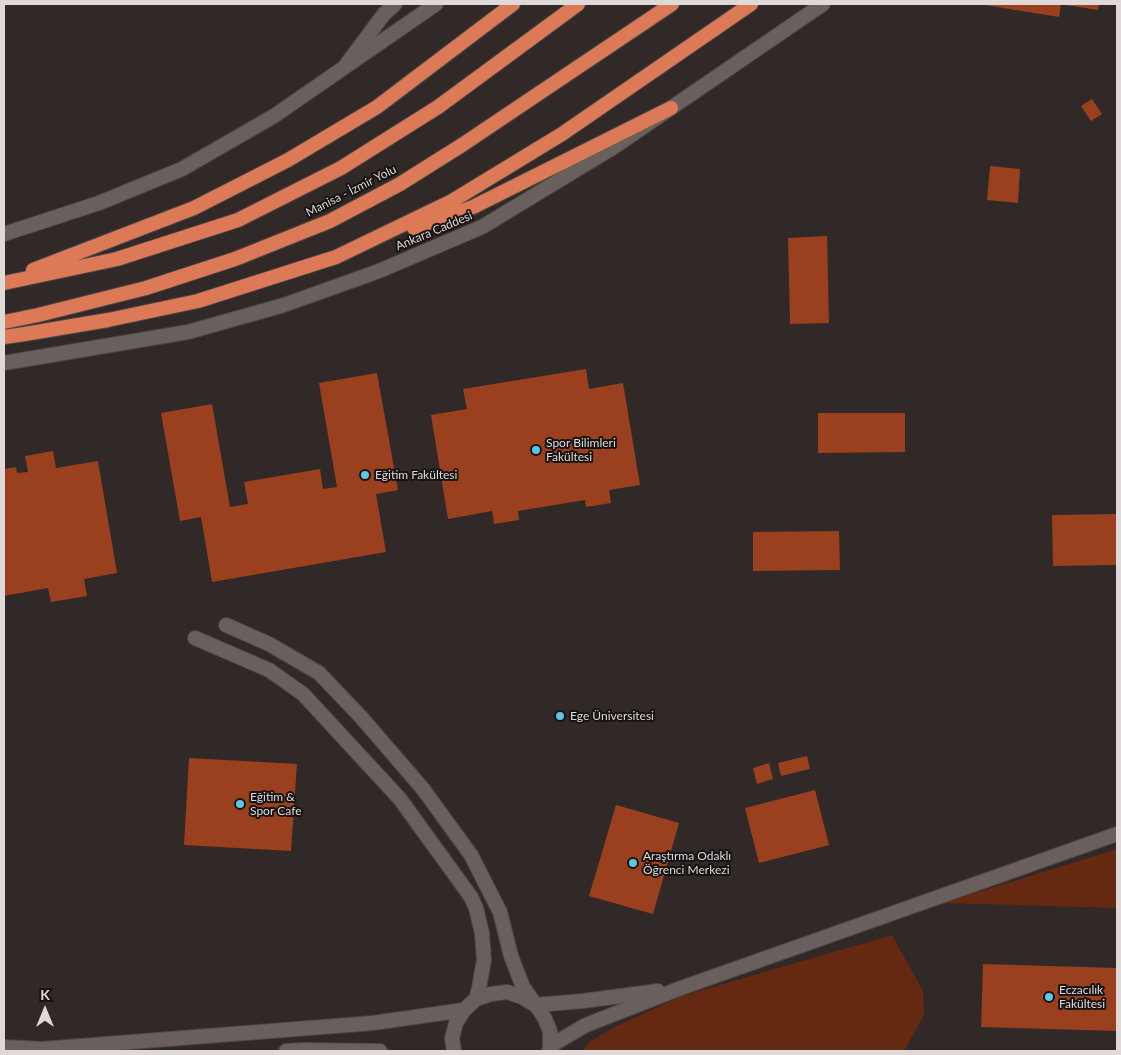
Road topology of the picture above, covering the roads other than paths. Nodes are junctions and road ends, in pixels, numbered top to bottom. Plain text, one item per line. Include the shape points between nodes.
1 (395, 4) edge
2 (436, 4) edge
3 (512, 4) edge
4 (578, 4) edge
5 (672, 4) edge
6 (751, 4) edge
7 (823, 4) edge
8 (345, 66) junction
9 (671, 108) junction
10 (4, 234) edge
11 (336, 257) junction
12 (4, 282) edge
13 (4, 322) edge
14 (4, 337) edge
15 (4, 363) edge
16 (226, 625) dead end
17 (195, 638) dead end
18 (1117, 834) edge
19 (681, 988) junction
20 (476, 999) junction
21 (535, 1006) junction
22 (464, 1010) junction
23 (4, 1047) edge
24 (60, 1049) edge
25 (550, 1049) edge
26 (42, 1050) edge
27 (286, 1051) edge
28 (380, 1051) edge
29 (454, 1051) edge

1 - 8 street
2 - 8 street
3 - 12 highway via 377,108 288,160 194,208
4 - 12 highway via 438,107 341,168 238,220 117,259
5 - 13 highway, Manisa - İzmir Yolu via 462,145 400,184 330,221 235,259 146,288
6 - 11 highway, Ankara Caddesi via 562,134 452,201
7 - 9 street, Ankara Caddesi
8 - 10 street via 274,116 182,169 99,203
9 - 11 highway via 473,207
9 - 15 street, Ankara Caddesi via 614,147 482,226 379,271 284,305 188,332
11 - 14 highway, Ankara Caddesi via 198,301
16 - 21 street via 270,644 319,673 424,789 471,855 500,912 522,987
17 - 20 street via 269,670 303,694 400,799 476,908 484,960
18 - 19 street
19 - 21 street
19 - 25 street via 586,1024
20 - 21 street via 506,992
20 - 22 street
21 - 25 street via 550,1031
22 - 24 street via 373,1023
22 - 29 street via 452,1038
23 - 26 street
24 - 26 street
27 - 28 street

